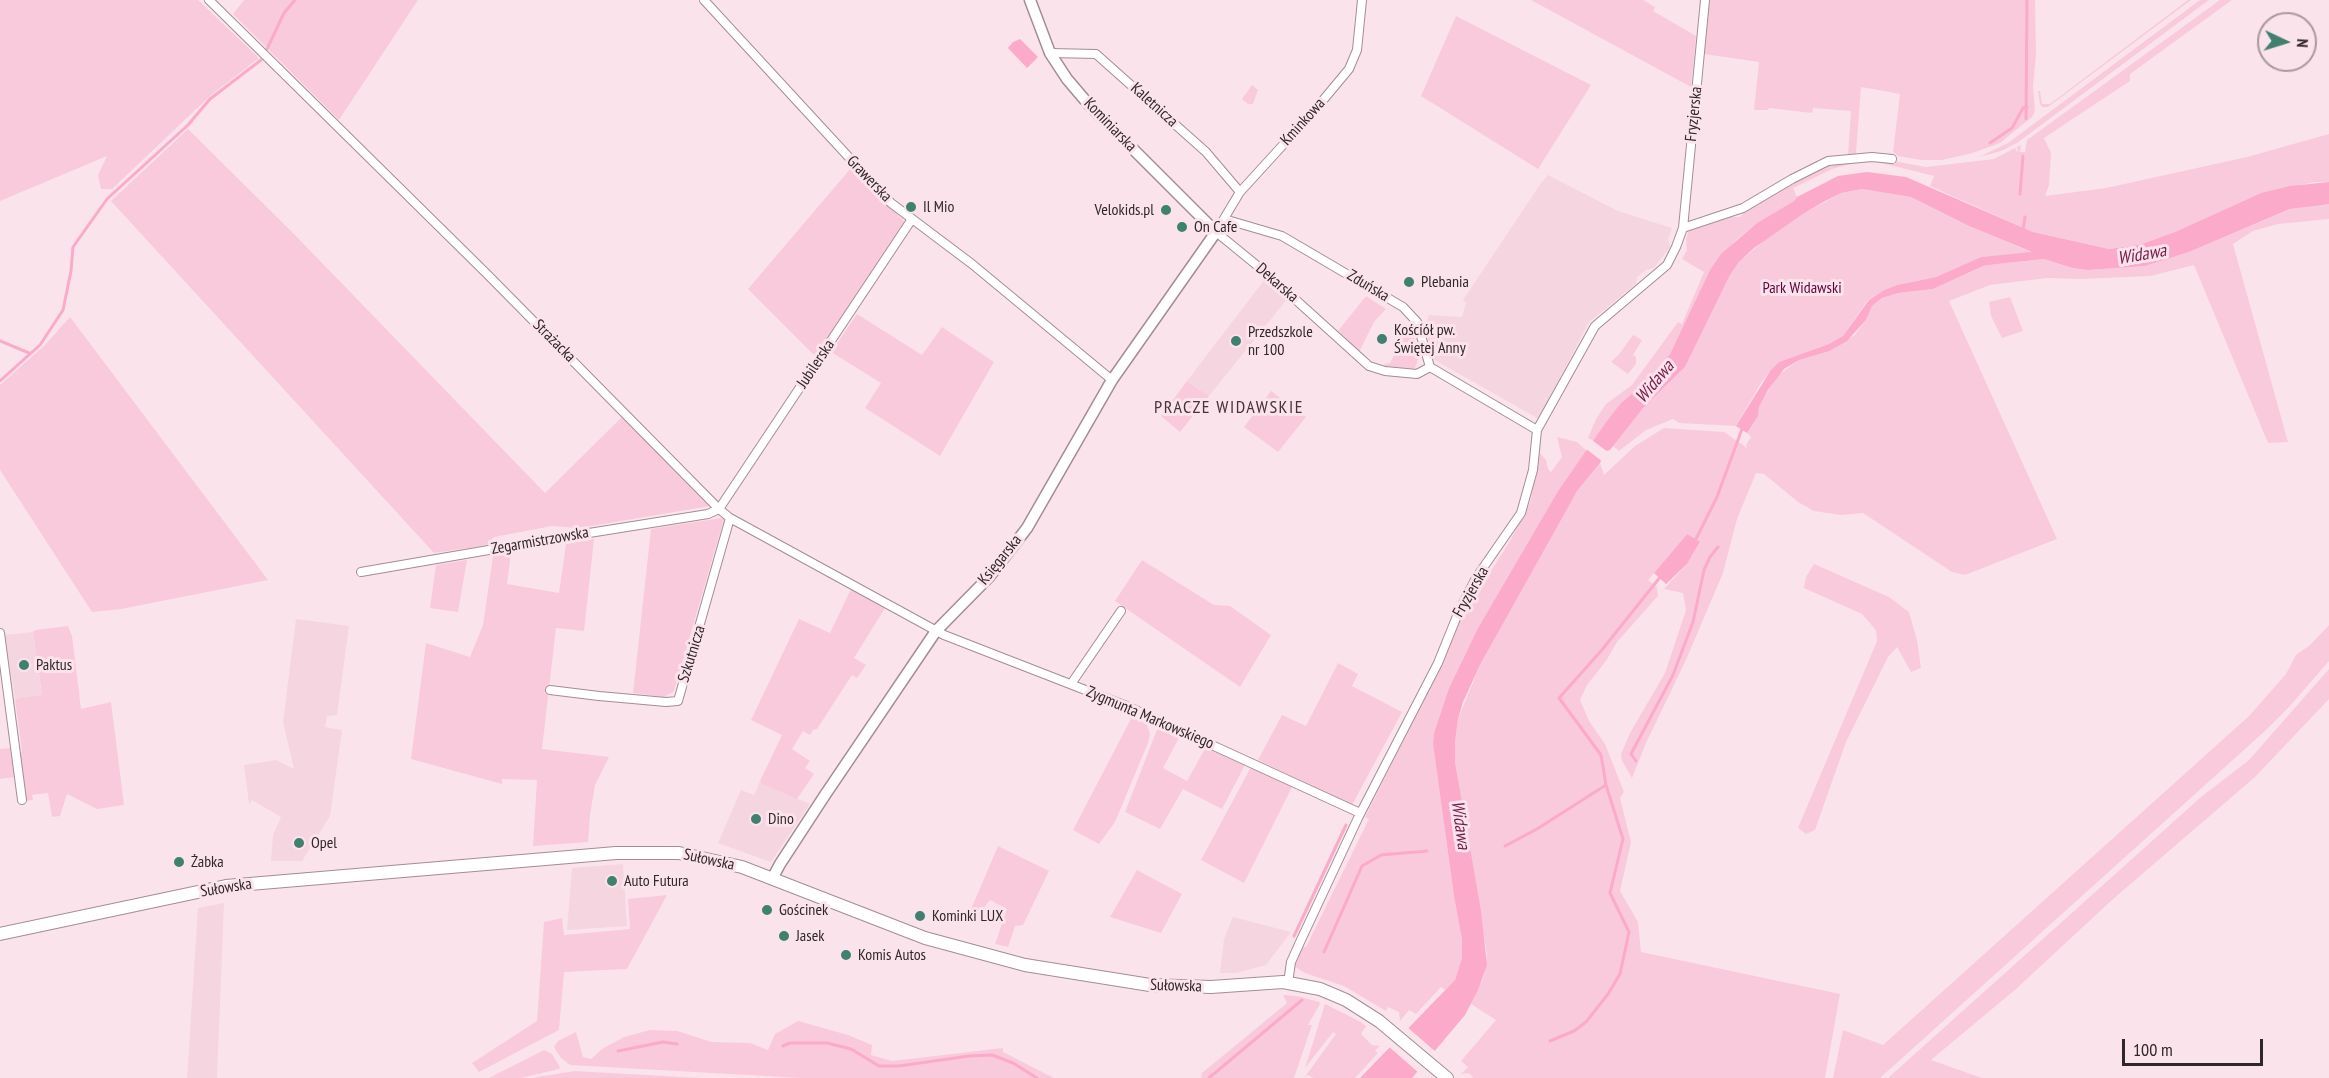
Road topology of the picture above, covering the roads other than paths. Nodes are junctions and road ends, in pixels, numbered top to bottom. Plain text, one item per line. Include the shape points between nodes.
1 (209, 0) edge
2 (704, 0) edge
3 (1030, 0) edge
4 (1362, 0) edge
5 (1705, 0) edge
6 (1050, 53) junction
7 (1892, 159) dead end
8 (1238, 189) junction
9 (912, 219) junction
10 (1224, 219) junction
11 (1683, 228) junction
12 (1216, 232) junction
13 (1430, 366) junction
14 (1112, 380) junction
15 (1537, 430) junction
16 (719, 509) junction
17 (730, 518) junction
18 (361, 572) dead end
19 (1121, 611) dead end
20 (936, 631) junction
21 (0, 633) edge
22 (1071, 684) junction
23 (550, 690) dead end
24 (22, 800) dead end
25 (1360, 813) junction
26 (772, 879) junction
27 (0, 934) edge
28 (1288, 982) junction
29 (1447, 1078) edge

1 - 16 street, Strażacka via 494,280
2 - 9 street, Grawerska via 860,172
3 - 6 street, Kominiarska
4 - 8 street, Kminkowa via 1357,50 1349,69
5 - 11 street, Fryzjerska
6 - 8 street, Kaletnicza via 1096,54 1206,152
6 - 12 street, Kominiarska via 1090,106
7 - 11 street via 1828,161 1743,208
8 - 10 street, Kminkowa
9 - 14 street, Grawerska
9 - 16 street, Jubilerska
10 - 12 street, Kminkowa
10 - 13 street, Zduńska via 1282,236 1403,307 1417,322
11 - 15 street, Fryzjerska via 1667,265 1595,326
12 - 13 street, Dekarska via 1364,362 1385,371 1417,374
12 - 14 street, Księgarska
13 - 15 street
14 - 20 street, Księgarska via 1027,528 988,577
15 - 25 street, Fryzjerska via 1529,489 1521,513 1467,594 1438,663
16 - 17 street, Strażacka
16 - 18 street, Zegarmistrzowska via 708,514
17 - 20 street, Strażacka
17 - 23 street, Szkutnicza via 678,701
19 - 22 street
20 - 22 street, Zygmunta Markowskiego
20 - 26 street, Księgarska
21 - 24 street
22 - 25 street, Zygmunta Markowskiego
25 - 28 street, Fryzjerska via 1291,962
26 - 27 main road, Sułowska via 707,858 616,852 226,886
26 - 28 main road, Sułowska via 925,938 1048,970 1161,986
28 - 29 main road, Sułowska via 1346,1000 1393,1032

